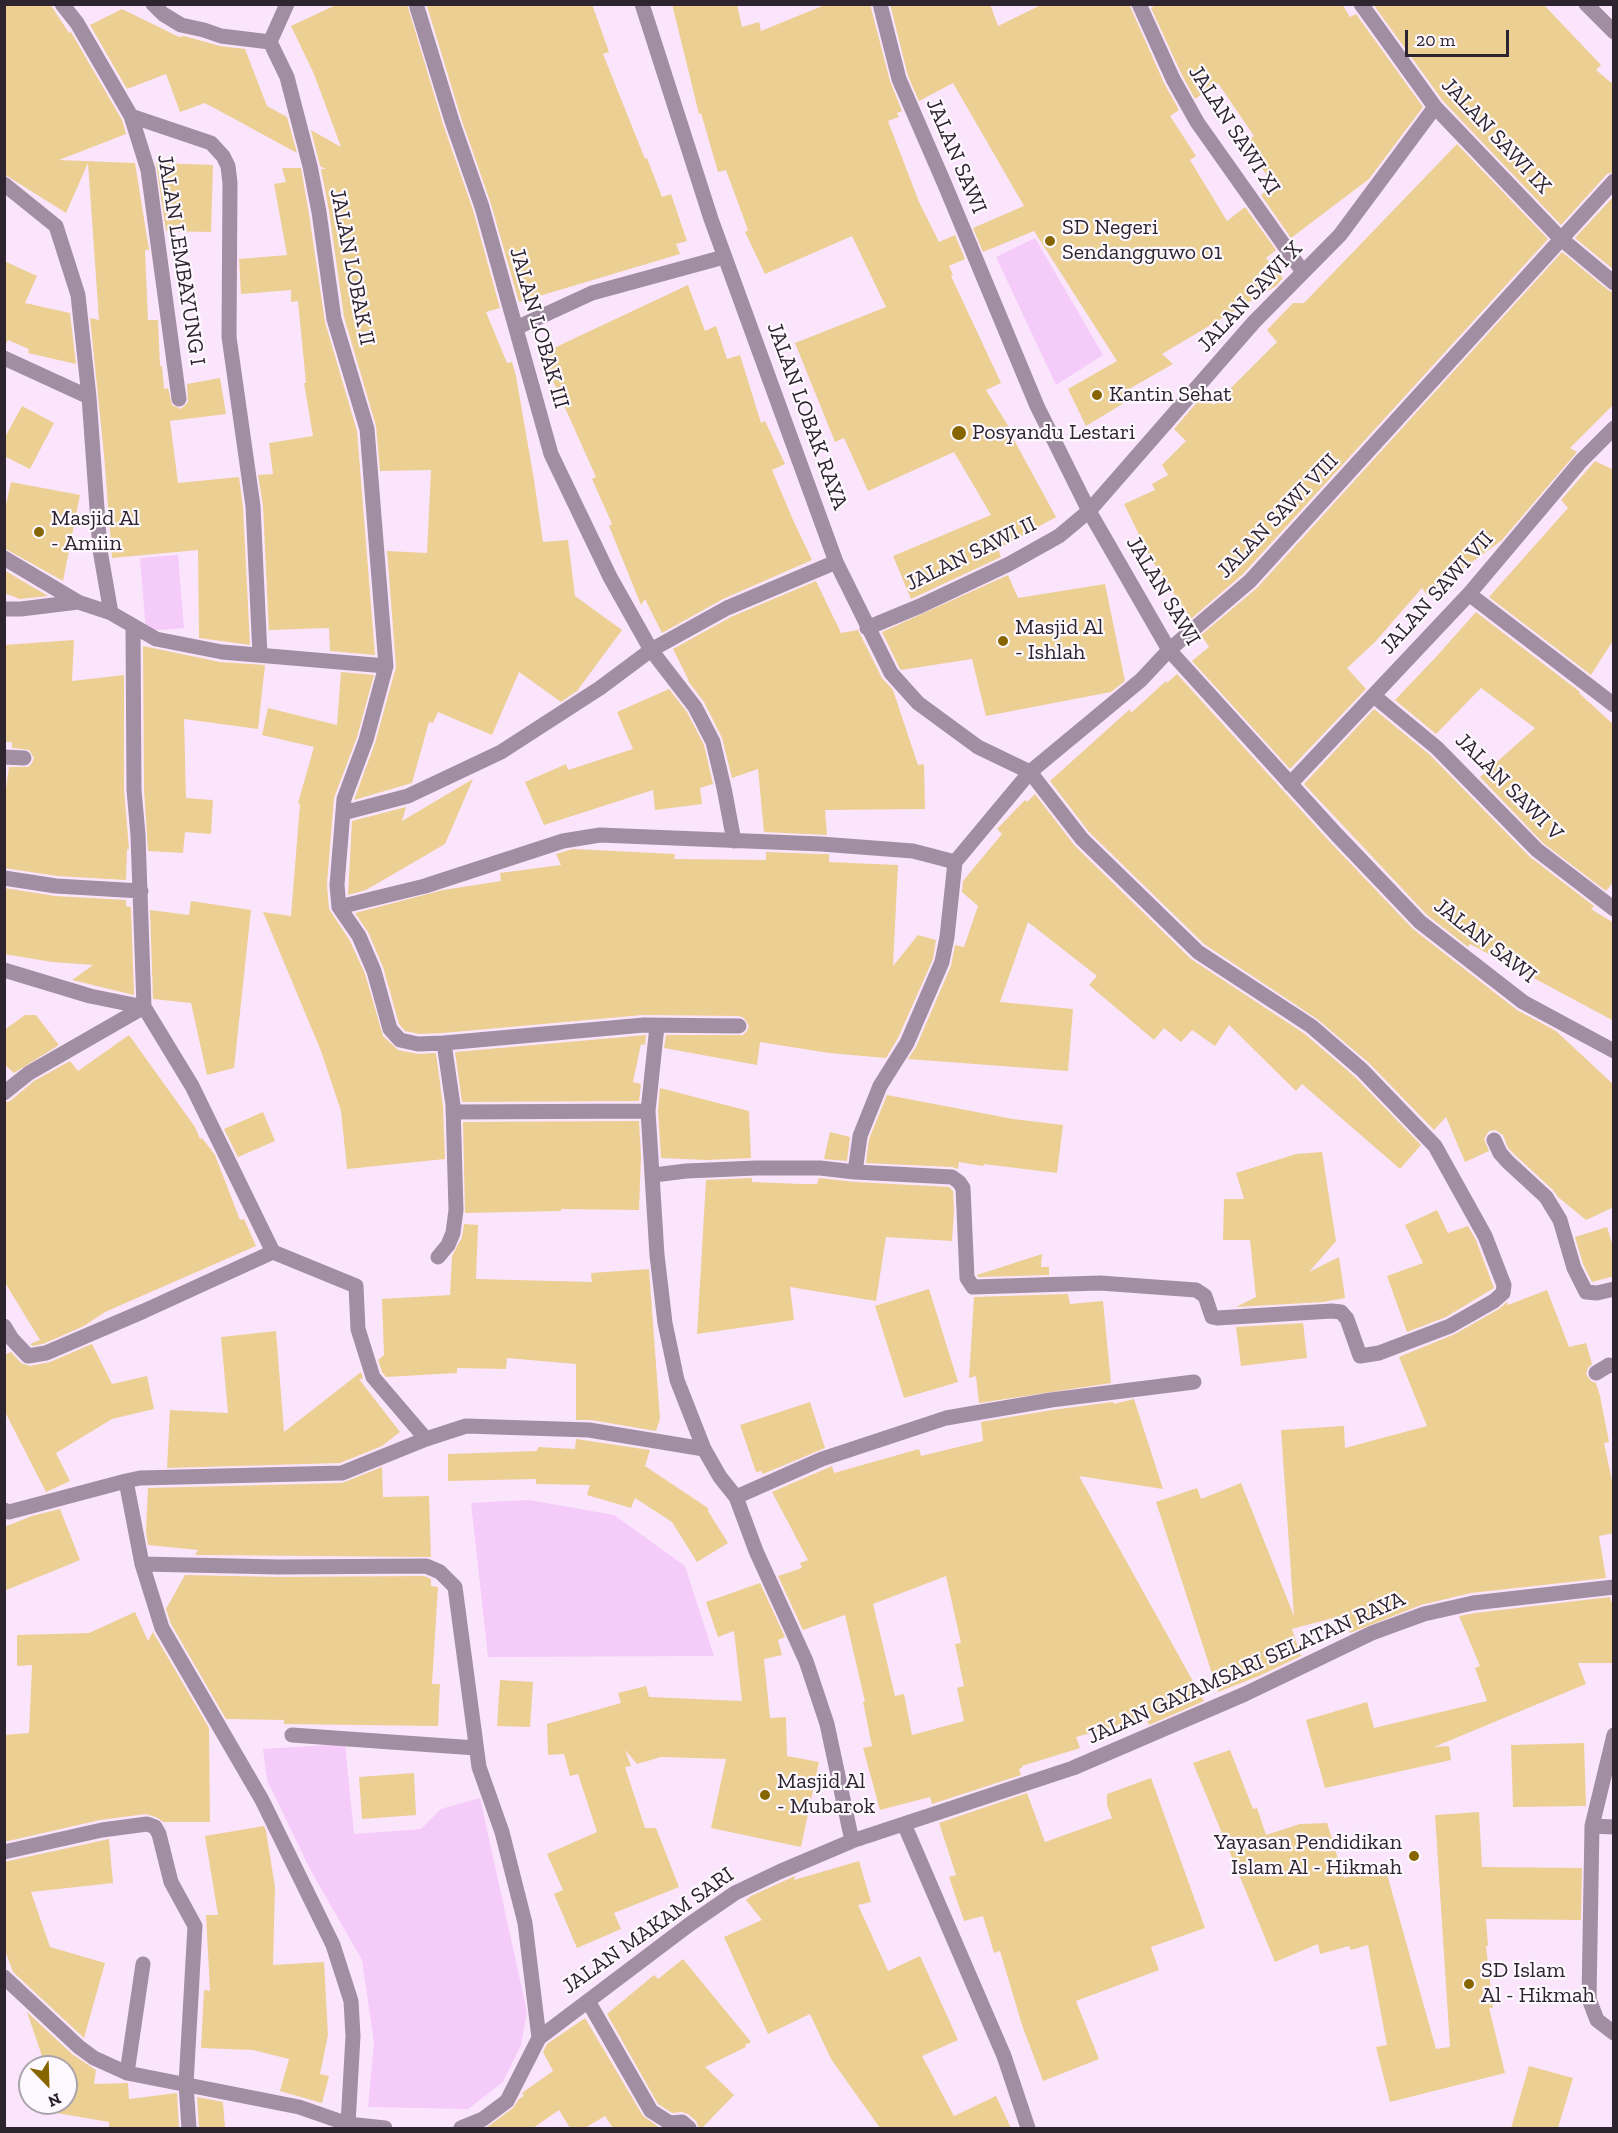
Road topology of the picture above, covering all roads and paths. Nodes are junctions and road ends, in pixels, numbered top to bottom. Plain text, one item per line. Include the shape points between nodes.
1 (62, 4) edge
2 (153, 4) edge
3 (287, 4) edge
4 (416, 4) edge
5 (642, 4) edge
6 (880, 4) edge
7 (1139, 4) edge
8 (1361, 4) edge
9 (1586, 4) edge
10 (1614, 32) edge
11 (270, 42) junction
12 (1435, 108) junction
13 (131, 116) junction
14 (1614, 181) edge
15 (4, 184) edge
16 (1560, 238) junction
17 (724, 257) junction
18 (1303, 272) junction
19 (1614, 283) edge
20 (516, 328) junction
21 (4, 358) edge
22 (89, 397) junction
23 (179, 399) dead end
24 (1614, 428) edge
25 (1089, 511) junction
26 (4, 558) edge
27 (836, 562) junction
28 (1469, 594) junction
29 (78, 602) junction
30 (4, 609) edge
31 (111, 614) junction
32 (133, 626) junction
33 (867, 628) junction
34 (651, 650) junction
35 (1169, 650) junction
36 (260, 655) junction
37 (386, 666) junction
38 (1374, 696) junction
39 (1614, 705) edge
40 (4, 756) edge
41 (24, 758) dead end
42 (1030, 772) junction
43 (1290, 784) junction
44 (343, 813) junction
45 (734, 840) junction
46 (955, 862) junction
47 (4, 878) edge
48 (141, 891) junction
49 (339, 907) junction
50 (1614, 909) edge
51 (4, 970) edge
52 (144, 1007) junction
53 (657, 1026) junction
54 (739, 1026) dead end
55 (444, 1044) junction
56 (1614, 1051) edge
57 (4, 1093) edge
58 (648, 1111) junction
59 (453, 1112) junction
60 (1494, 1140) dead end
61 (855, 1172) junction
62 (654, 1175) junction
63 (273, 1252) junction
64 (438, 1257) dead end
65 (1614, 1289) edge
66 (4, 1326) edge
67 (1614, 1365) edge
68 (1596, 1373) dead end
69 (1194, 1382) dead end
70 (426, 1439) junction
71 (704, 1449) junction
72 (126, 1481) junction
73 (736, 1497) junction
74 (4, 1510) edge
75 (142, 1564) junction
76 (1614, 1587) edge
77 (292, 1735) dead end
78 (1614, 1736) edge
79 (476, 1748) junction
80 (904, 1824) junction
81 (1592, 1826) junction
82 (1614, 1827) edge
83 (852, 1841) junction
84 (4, 1851) edge
85 (143, 1964) dead end
86 (4, 1977) edge
87 (588, 2001) junction
88 (1614, 2033) edge
89 (539, 2037) junction
90 (127, 2073) junction
91 (186, 2084) junction
92 (348, 2124) junction
93 (189, 2128) edge
94 (385, 2128) edge
95 (461, 2128) edge
96 (689, 2128) edge
97 (1028, 2128) edge

1 - 13 street, JALAN LEMBAYUNG I
2 - 11 street via 181,25 221,36
3 - 11 street
4 - 20 street, JALAN LOBAK III via 482,207
5 - 17 street, JALAN LOBAK RAYA
6 - 25 street, JALAN SAWI via 899,79 1037,406
7 - 18 street, JALAN SAWI XI via 1197,122
8 - 12 street, JALAN SAWI IX
9 - 10 street
11 - 37 street, JALAN LOBAK II via 287,77 310,166 334,319 367,429
12 - 16 street, JALAN SAWI IX
12 - 18 street, JALAN SAWI X via 1340,235
13 - 23 street, JALAN LEMBAYUNG I via 148,170
13 - 36 street via 211,143 228,166 229,337 253,506
14 - 16 street, JALAN SAWI VIII
15 - 22 street via 56,226 78,295
16 - 19 street, JALAN SAWI IX
16 - 35 street, JALAN SAWI VIII via 1250,581
17 - 20 street via 592,294
17 - 27 street, JALAN LOBAK RAYA
18 - 25 street, JALAN SAWI X via 1254,322
20 - 34 street, JALAN LOBAK III via 551,454 610,577
21 - 22 street
22 - 31 street via 100,550
24 - 28 street, JALAN SAWI VII via 1581,461
25 - 33 street, JALAN SAWI II via 1059,536 1009,564
25 - 35 street, JALAN SAWI
26 - 29 street
27 - 33 street, JALAN LOBAK RAYA
27 - 34 street via 727,608
28 - 38 street, JALAN SAWI VII
28 - 39 street
29 - 30 street
29 - 31 street
31 - 32 street
32 - 36 street via 156,639
32 - 48 street via 134,790
33 - 42 street, JALAN LOBAK RAYA via 891,673 918,702 978,747
34 - 44 street via 501,752 408,796
34 - 45 street, JALAN LOBAK III via 696,707 713,742
35 - 42 street, JALAN SAWI VIII via 1141,680
35 - 43 street, JALAN SAWI
36 - 37 street
37 - 44 street, JALAN LOBAK II
38 - 43 street, JALAN SAWI VII
38 - 50 street, JALAN SAWI V via 1437,748 1537,850
40 - 41 street
42 - 46 street, JALAN SAWI VIII
42 - 61 street via 1082,839 1198,952 1311,1026 1362,1070 1435,1146 1485,1236 1504,1285 1503,1293 1450,1326 1379,1353 1360,1356 1347,1318 1341,1312 1217,1318 1212,1317 1204,1296 1196,1290 1100,1283 973,1287 967,1278 963,1188 958,1182 952,1177
43 - 56 street, JALAN SAWI via 1420,921 1523,1002
44 - 49 street, JALAN LOBAK II
45 - 46 street via 913,852
45 - 49 street via 600,835 563,841 425,886
46 - 61 street via 942,962 907,1043 876,1096 860,1136
47 - 48 street
48 - 52 street
49 - 55 street via 374,971 390,1029 400,1040
51 - 52 street via 90,996
52 - 57 street via 29,1073
52 - 63 street via 192,1086
53 - 54 street
53 - 55 street
53 - 58 street
55 - 59 street
58 - 59 street
58 - 62 street
59 - 64 street via 456,1210 453,1233
60 - 65 street via 1508,1162 1551,1204 1586,1292
61 - 62 street via 756,1168
62 - 71 street via 665,1323 677,1380
63 - 66 street via 46,1353 28,1356
63 - 70 street via 356,1286 358,1329 373,1377
67 - 68 street
69 - 73 street via 946,1418 822,1459
70 - 71 street via 466,1426 578,1430
70 - 72 street via 342,1473
71 - 73 street
72 - 74 street via 9,1512
72 - 75 street
73 - 83 street via 806,1661 827,1724
75 - 79 street via 426,1566 440,1572 455,1587
75 - 92 street via 162,1628 262,1800 333,1945 351,2001
76 - 80 street, JALAN GAYAMSARI SELATAN RAYA via 1473,1604 1424,1614 1372,1633 1245,1694 1073,1767
77 - 79 street
78 - 81 street
79 - 89 street via 478,1767 502,1832 525,1923
80 - 83 street, JALAN MAKAM SARI
80 - 97 street via 1004,2056
81 - 82 street
81 - 88 street via 1589,1999 1596,2020
83 - 87 street, JALAN MAKAM SARI via 735,1893
84 - 91 street via 102,1830 147,1824 155,1827 171,1882 195,1926
85 - 90 street
86 - 90 street via 79,2047
87 - 89 street, JALAN MAKAM SARI
87 - 96 street via 651,2111 670,2123 682,2122
89 - 95 street, JALAN MAKAM SARI via 507,2101 483,2119
90 - 91 street
91 - 92 street via 299,2107
91 - 93 street
92 - 94 street

